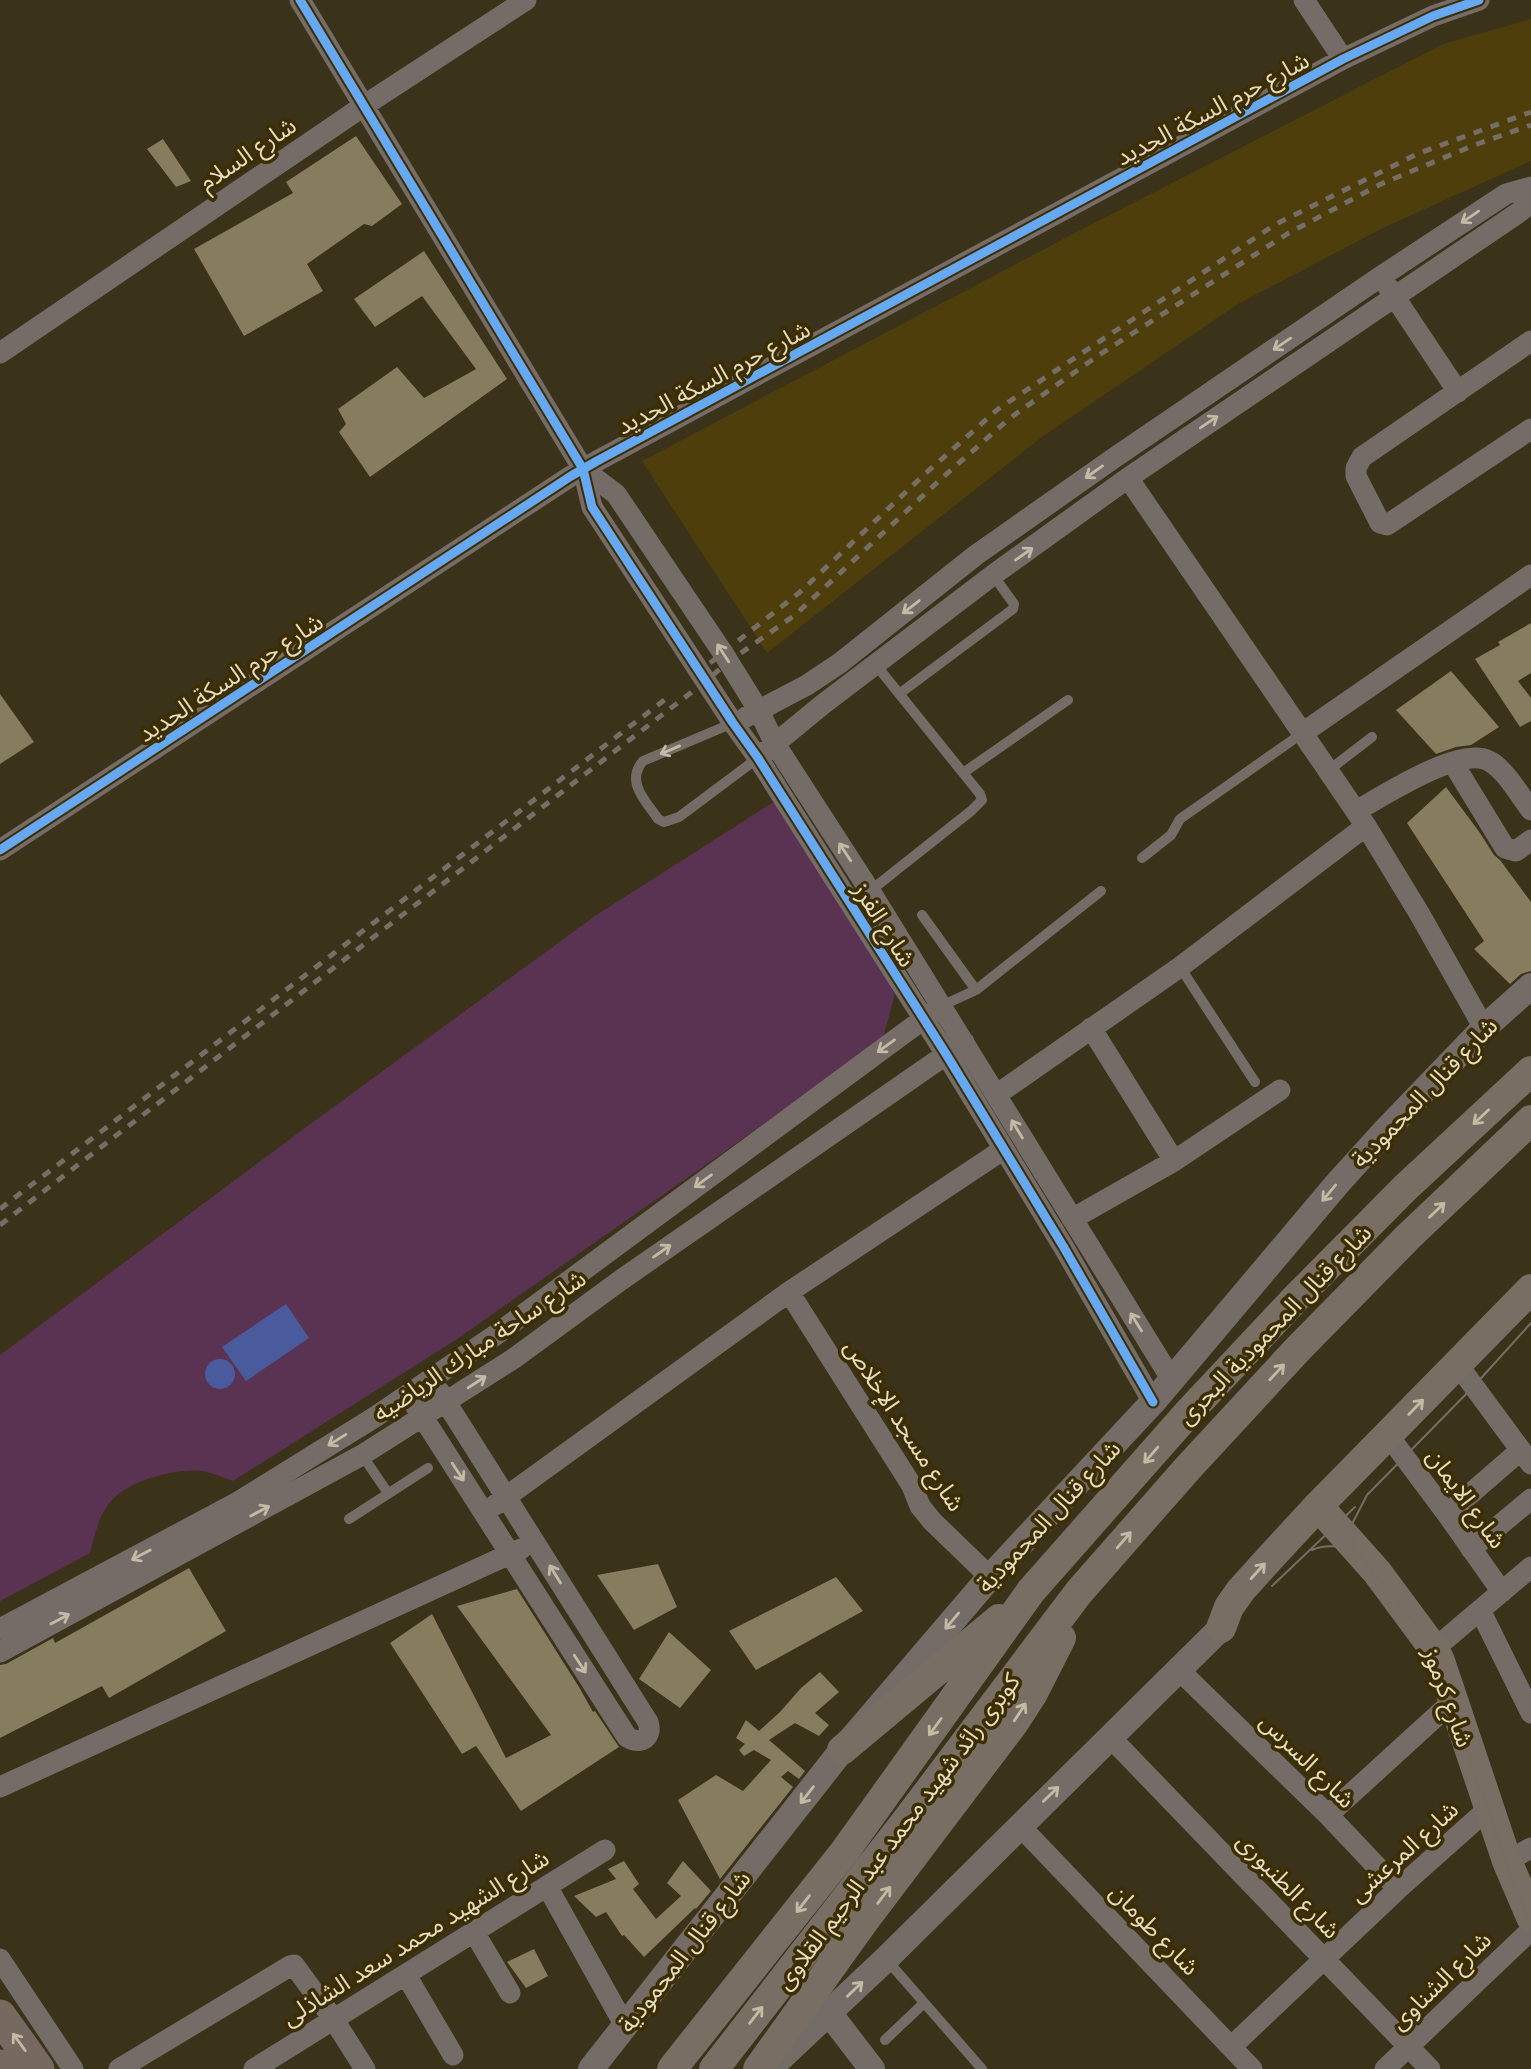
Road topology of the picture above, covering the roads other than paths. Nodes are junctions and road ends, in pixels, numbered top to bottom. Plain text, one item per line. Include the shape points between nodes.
1 (300, 0) edge
2 (526, 0) edge
3 (1304, 0) edge
4 (1479, 0) edge
5 (1343, 59) junction
6 (365, 105) junction
7 (1531, 187) edge
8 (1531, 202) edge
9 (1380, 277) junction
10 (1395, 296) junction
11 (1531, 341) edge
12 (0, 353) edge
13 (1458, 392) junction
14 (1531, 429) edge
15 (583, 469) junction
16 (1128, 478) junction
17 (993, 575) junction
18 (1531, 575) edge
19 (840, 663) junction
20 (876, 665) junction
21 (855, 681) junction
22 (807, 685) junction
23 (899, 694) junction
24 (1068, 700) dead end
25 (822, 705) junction
26 (759, 711) junction
27 (733, 723) junction
28 (1304, 732) junction
29 (1372, 737) dead end
30 (767, 751) junction
31 (1452, 763) junction
32 (1329, 770) junction
33 (963, 773) junction
34 (1531, 810) edge
35 (1361, 818) junction
36 (1531, 840) edge
37 (0, 850) edge
38 (1142, 858) dead end
39 (870, 891) junction
40 (1101, 891) dead end
41 (922, 915) dead end
42 (1180, 967) junction
43 (1531, 986) edge
44 (976, 990) junction
45 (941, 1006) junction
46 (923, 1019) junction
47 (1091, 1028) junction
48 (1484, 1028) junction
49 (964, 1042) junction
50 (946, 1054) junction
51 (1531, 1070) edge
52 (1255, 1082) dead end
53 (1280, 1090) dead end
54 (996, 1095) junction
55 (1531, 1120) edge
56 (1004, 1149) junction
57 (1174, 1161) junction
58 (1077, 1227) junction
59 (1063, 1247) junction
60 (1531, 1289) edge
61 (789, 1292) junction
62 (1458, 1364) junction
63 (432, 1378) junction
64 (1172, 1380) junction
65 (408, 1394) junction
66 (446, 1402) junction
67 (1153, 1402) junction
68 (422, 1417) junction
69 (1388, 1435) junction
70 (362, 1455) junction
71 (1526, 1457) edge
72 (428, 1468) dead end
73 (388, 1493) junction
74 (507, 1497) junction
75 (1531, 1499) edge
76 (1318, 1506) junction
77 (484, 1513) junction
78 (1447, 1514) junction
79 (349, 1519) dead end
80 (535, 1543) junction
81 (1471, 1549) junction
82 (510, 1554) junction
83 (1531, 1567) edge
84 (990, 1577) junction
85 (1031, 1591) junction
86 (1079, 1592) junction
87 (1502, 1592) junction
88 (1480, 1610) junction
89 (1221, 1628) joint
90 (0, 1629) edge
91 (1434, 1648) junction
92 (0, 1652) edge
93 (1179, 1670) junction
94 (1453, 1701) junction
95 (1531, 1713) edge
96 (1110, 1737) junction
97 (842, 1750) junction
98 (0, 1787) edge
99 (1489, 1808) junction
100 (1328, 1815) junction
101 (1019, 1825) junction
102 (605, 1850) dead end
103 (1519, 1854) edge
104 (547, 1886) junction
105 (1398, 1889) junction
106 (1531, 1917) edge
107 (1531, 1930) edge
108 (474, 1932) junction
109 (0, 1959) edge
110 (886, 1959) junction
111 (1324, 1959) junction
112 (406, 1975) junction
113 (510, 1993) dead end
114 (924, 2003) junction
115 (829, 2013) junction
116 (0, 2016) edge
117 (334, 2020) junction
118 (625, 2026) junction
119 (885, 2040) dead end
120 (1408, 2046) junction
121 (1231, 2047) junction
122 (453, 2055) dead end
123 (37, 2069) edge
124 (72, 2069) edge
125 (119, 2069) edge
126 (254, 2069) edge
127 (365, 2069) edge
128 (591, 2069) edge
129 (672, 2069) edge
130 (714, 2069) edge
131 (758, 2069) edge
132 (769, 2069) edge
133 (872, 2069) edge
134 (982, 2069) edge
135 (1252, 2069) edge
136 (1385, 2069) edge
137 (1430, 2069) edge

1 - 6 street
2 - 6 street, شارع السلام
3 - 5 street
4 - 5 street, شارع حرم السكة الحديد via 1433,16
5 - 15 street, شارع حرم السكة الحديد
6 - 12 street, شارع السلام
6 - 15 street
7 -> 9 street via 1506,194
8 - 10 street
9 - 10 street
9 -> 19 street via 976,555
10 - 13 street
16 -> 10 street
11 - 13 street
13 - 14 street via 1357,462 1356,476 1383,525
26 -> 15 street, شارع الفرز via 616,494
15 - 27 street, شارع الفرز via 593,507
15 - 37 street, شارع حرم السكة الحديد
17 -> 16 street
16 - 28 street
17 - 20 street
17 - 23 lane via 1013,609
18 - 28 street
19 - 21 street
19 - 22 street
20 - 21 street
20 - 23 lane
21 - 25 street
22 - 25 street
22 - 26 street
23 - 33 lane
24 - 33 lane
25 - 30 street
26 - 27 street
26 - 30 street, شارع الفرز
27 - 30 street, شارع الفرز
27 -> 30 lane via 643,761 636,769 636,787 658,820 679,817
28 - 32 street
28 - 38 lane via 1180,819 1171,835
29 - 32 lane
39 -> 30 street, شارع الفرز
30 - 46 street, شارع الفرز
31 - 34 street via 1473,757 1487,759
31 - 35 street via 1421,774
31 - 36 street via 1505,848 1516,851
32 - 35 street
33 - 39 lane via 980,794 981,803
35 - 42 street
35 - 48 street
39 - 45 street, شارع الفرز
40 - 44 lane
41 - 44 lane
42 - 47 street
42 - 52 lane
43 - 48 street, شارع قنال المحمودية
44 - 45 lane
45 - 46 street, شارع ساحة مبارك الرياضيه
45 - 49 street, شارع الفرز
46 - 50 street, شارع الفرز
46 -> 63 street, شارع ساحة مبارك الرياضيه
47 - 54 street
47 - 57 street
48 -> 64 street, شارع قنال المحمودية via 1337,1184
49 - 50 street, شارع ساحة مبارك الرياضيه
49 - 54 street, شارع الفرز
50 - 56 street, شارع الفرز
66 -> 50 street, شارع ساحة مبارك الرياضيه
51 -> 85 main road, شارع قنال المحمودية البحرى via 1295,1298
53 - 57 street
58 -> 54 street, شارع الفرز
86 -> 55 main road, شارع قنال المحمودية البحرى via 1297,1350
56 - 59 street, شارع الفرز
56 - 61 street
57 - 58 street
58 - 59 street
64 -> 58 street, شارع الفرز
59 - 67 street, شارع الفرز
60 - 62 main road
61 - 74 street
61 - 84 street, شارع مسجد الإخلاص via 912,1486 920,1506
69 -> 62 main road
62 - 71 street
63 - 65 street, شارع ساحة مبارك الرياضيه
63 - 66 street
64 - 67 street, شارع قنال المحمودية
65 - 68 street
65 -> 90 street, شارع ساحة مبارك الرياضيه via 239,1502
66 - 68 street, شارع ساحة مبارك الرياضيه
66 - 74 street
67 - 84 street, شارع قنال المحمودية
68 - 70 street, شارع ساحة مبارك الرياضيه
68 -> 77 street
69 - 76 main road
69 - 78 street, شارع الايمان
70 - 73 lane
92 -> 70 street, شارع ساحة مبارك الرياضيه
71 - 78 street
72 - 73 lane
73 - 79 lane
74 - 77 street
74 - 80 street
75 - 81 street
89 -> 76 main road via 1241,1590
76 - 91 main road, شارع كرموز via 1377,1572
77 - 82 street
78 - 81 street, شارع الايمان
80 - 82 street
82 -> 80 street via 627,1737 642,1741 648,1737 648,1721
81 - 87 street, شارع الايمان
82 - 98 street
83 - 87 street
84 -> 97 street, شارع قنال المحمودية
85 - 97 main road
85 -> 129 main road, كوبرى رائد شهيد محمد عبد الرحيم القلاوى via 845,1850
130 -> 86 main road, كوبرى رائد شهيد محمد عبد الرحيم القلاوى
131 -> 86 main road via 1013,1724 1050,1661
87 - 88 street
88 - 91 street
88 - 95 street
89 - 93 street
91 - 94 main road, شارع كرموز
93 - 96 street
93 - 100 street, شارع السرس
94 - 99 main road, شارع كرموز
94 - 100 street
101 -> 96 street
96 - 111 street, شارع الطنبورى
97 -> 118 street, شارع قنال المحمودية
99 - 103 main road, شارع كرموز
99 - 105 street, شارع المرعشى
100 - 105 street, شارع السرس
101 - 110 street
101 - 121 street, شارع طومان
102 - 104 street, شارع الشهيد محمد سعد الشاذلى
103 - 106 main road, شارع كرموز
104 - 108 street, شارع الشهيد محمد سعد الشاذلى
104 - 118 street
105 - 111 street, شارع المرعشى
107 - 120 street, شارع الشناوى
108 - 112 street, شارع الشهيد محمد سعد الشاذلى
108 - 113 street
109 - 124 street
110 - 114 lane
115 -> 110 street
111 - 120 street, شارع الطنبورى
111 - 121 street, شارع المرعشى
112 - 117 street, شارع الشهيد محمد سعد الشاذلى
112 - 122 street
114 - 119 lane
114 - 134 lane
115 - 132 street
115 - 133 street
123 -> 116 main road
117 - 125 street via 294,1965
117 - 126 street, شارع الشهيد محمد سعد الشاذلى
117 - 127 street
118 - 128 street, شارع قنال المحمودية
120 - 136 street, شارع الشناوى
120 - 137 street, شارع الطنبورى
121 - 135 street, شارع طومان

